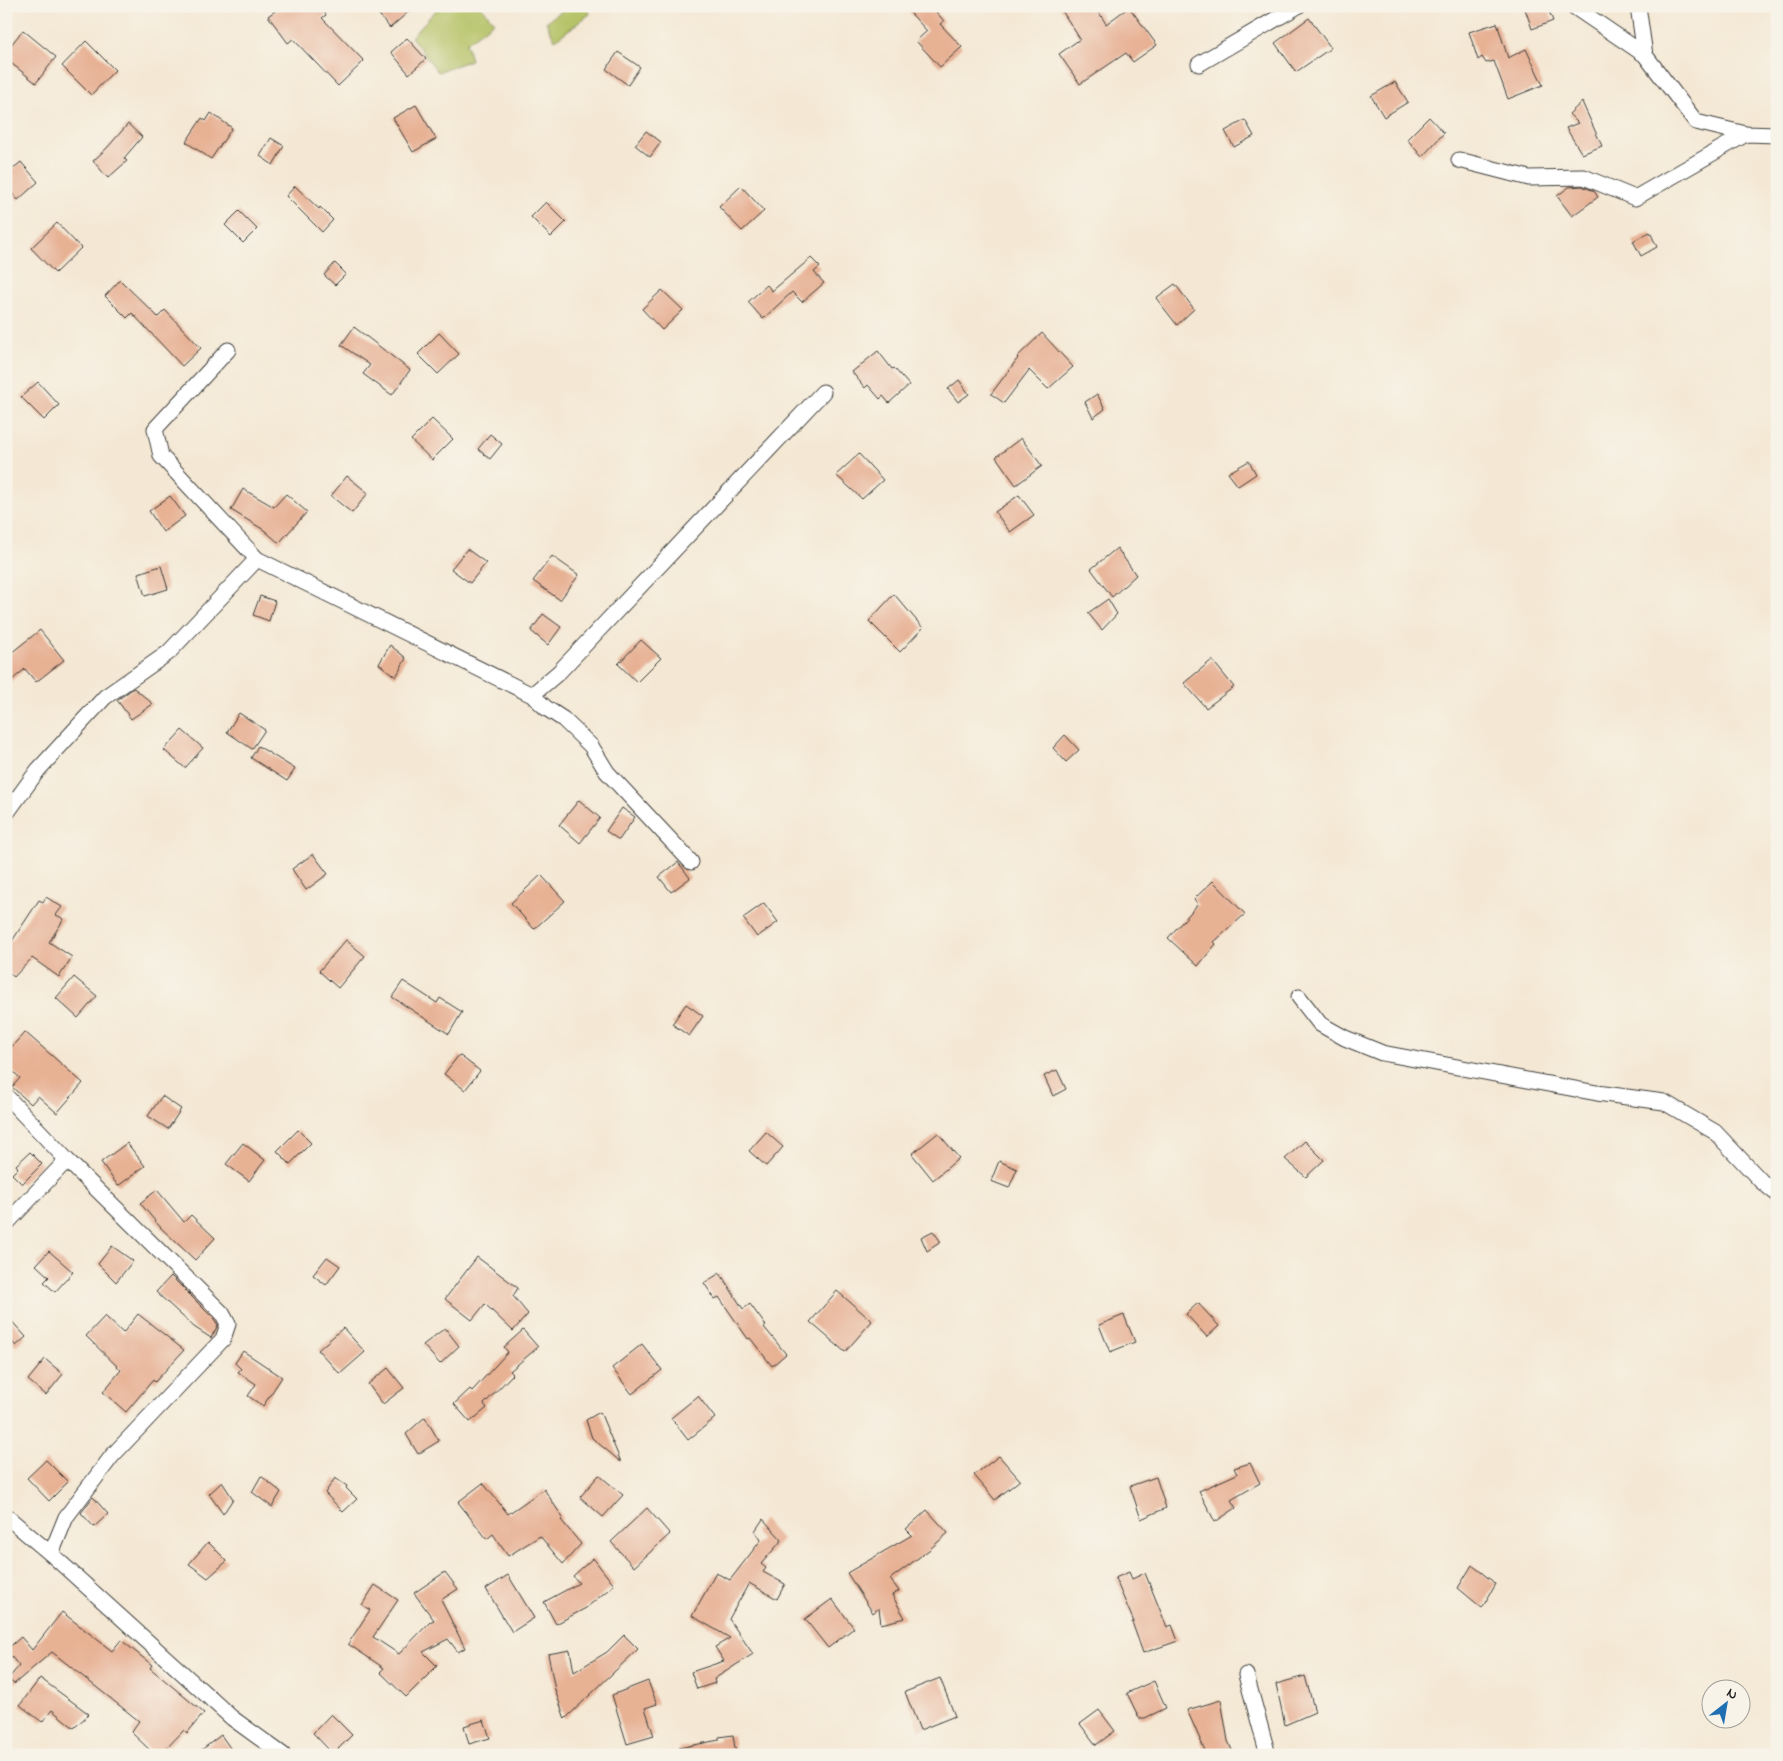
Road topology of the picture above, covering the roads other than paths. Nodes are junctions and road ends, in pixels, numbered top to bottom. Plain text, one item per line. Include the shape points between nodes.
1 (1298, 6) edge
2 (1573, 6) edge
3 (1638, 6) edge
4 (1645, 55) junction
5 (1199, 64) dead end
6 (1746, 134) junction
7 (1777, 135) edge
8 (1459, 160) dead end
9 (228, 350) dead end
10 (823, 392) dead end
11 (257, 559) junction
12 (532, 695) junction
13 (6, 814) edge
14 (691, 862) dead end
15 (1299, 997) dead end
16 (6, 1096) edge
17 (68, 1160) junction
18 (1777, 1194) edge
19 (6, 1224) edge
20 (6, 1516) edge
21 (51, 1554) junction
22 (1246, 1675) dead end
23 (283, 1755) edge
24 (1268, 1755) edge

1 - 5 street
2 - 4 street
3 - 4 street
4 - 6 street via 1696,122
6 - 7 street
6 - 8 street via 1635,198 1584,177 1529,178
9 - 11 street via 155,429 161,456
10 - 12 street via 559,672
11 - 12 street
11 - 13 street via 168,654 105,697 38,770
12 - 14 street via 590,746 607,772
15 - 18 street via 1320,1024 1382,1053 1596,1093 1664,1102 1715,1132
16 - 17 street
17 - 19 street
17 - 21 street via 222,1313 228,1324 223,1339 112,1456 66,1517
20 - 21 street
21 - 23 street via 232,1718
22 - 24 street

